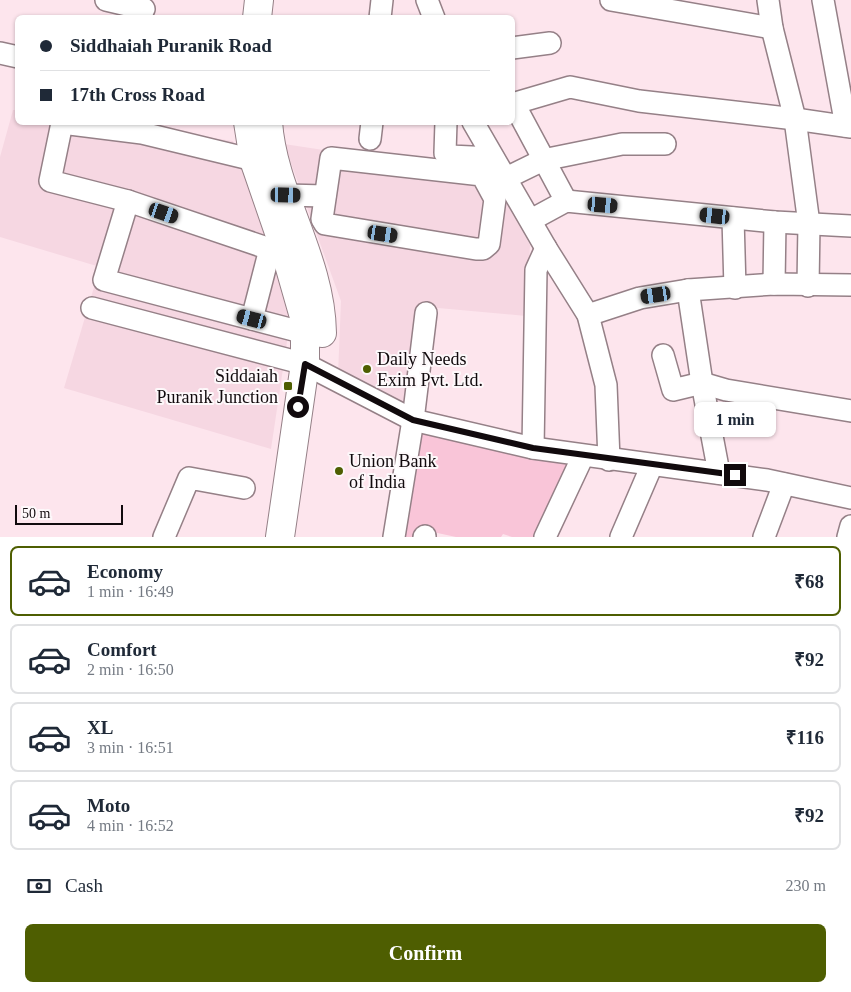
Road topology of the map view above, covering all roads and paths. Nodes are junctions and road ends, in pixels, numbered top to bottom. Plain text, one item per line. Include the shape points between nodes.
1 (106, 0) edge
2 (259, 0) edge
3 (277, 0) edge
4 (382, 0) edge
5 (427, 0) edge
6 (616, 0) edge
7 (768, 0) edge
8 (823, 0) edge
9 (685, 6) edge
10 (144, 9) edge
11 (257, 15) edge
12 (276, 15) edge
13 (380, 15) edge
14 (433, 15) edge
15 (772, 28) junction
16 (550, 43) dead end
17 (515, 48) edge
18 (0, 53) edge
19 (15, 56) edge
20 (515, 103) edge
21 (515, 108) edge
22 (795, 119) junction
23 (62, 125) edge
24 (78, 125) edge
25 (248, 125) edge
26 (268, 125) edge
27 (446, 125) edge
28 (475, 125) edge
29 (848, 126) edge
30 (665, 144) dead end
31 (493, 158) junction
32 (254, 160) junction
33 (543, 160) junction
34 (497, 182) junction
35 (286, 195) junction
36 (325, 196) junction
37 (128, 201) junction
38 (566, 201) junction
39 (734, 218) junction
40 (532, 220) junction
41 (775, 222) junction
42 (809, 224) junction
43 (851, 226) edge
44 (277, 248) junction
45 (546, 248) junction
46 (774, 284) junction
47 (851, 285) edge
48 (808, 286) junction
49 (735, 288) junction
50 (688, 290) junction
51 (92, 308) dead end
52 (426, 313) dead end
53 (588, 315) junction
54 (252, 319) junction
55 (305, 333) junction
56 (663, 355) dead end
57 (314, 368) junction
58 (702, 383) junction
59 (851, 411) edge
60 (413, 420) junction
61 (533, 448) junction
62 (583, 456) junction
63 (608, 460) junction
64 (652, 465) junction
65 (719, 473) junction
66 (784, 484) junction
67 (244, 488) dead end
68 (851, 498) edge
69 (851, 526) edge
70 (164, 537) edge
71 (280, 537) edge
72 (298, 537) edge
73 (394, 537) edge
74 (545, 537) edge
75 (622, 537) edge
76 (764, 537) edge
77 (848, 537) edge

1 - 10 street
2 - 11 main road
3 - 12 main road
4 - 13 street
5 - 14 street
6 - 9 street
7 - 15 street
8 - 29 street
9 - 15 street
15 - 22 street
16 - 17 street
18 - 19 street
20 - 22 street via 570,87 639,101
21 - 33 street
22 - 29 street
22 - 42 street
23 - 37 street via 50,181
24 - 32 street via 142,133
25 - 32 main road
26 - 35 main road via 270,147
27 - 31 street via 444,151 447,155
28 - 31 street
30 - 33 street via 622,144
31 - 34 street
32 - 44 main road
33 - 34 street
33 - 38 street
34 - 36 street via 482,174 335,158 329,161
34 - 36 street via 489,244 480,249 327,224 322,219
34 - 40 street
35 - 36 street
35 - 57 main road via 316,284 322,316
37 - 44 street
37 - 54 street via 104,280
38 - 39 street
38 - 40 street
39 - 41 street
39 - 49 street
40 - 45 street
41 - 42 street
41 - 46 street
42 - 43 street
42 - 48 street
44 - 54 street
44 - 55 main road via 304,317
45 - 53 street
45 - 61 street via 536,270
46 - 48 street
46 - 49 street
47 - 48 street
49 - 50 street
50 - 53 street via 640,298
50 - 58 street
51 - 57 street
52 - 60 street
53 - 63 street via 606,385
54 - 55 street
55 - 57 main road
56 - 58 street via 672,390
57 - 60 street
57 - 71 main road
57 - 72 main road
58 - 59 street
58 - 65 street
60 - 61 street
60 - 73 street
61 - 62 street
62 - 63 street
62 - 74 street
63 - 64 street
64 - 65 street
64 - 75 street
65 - 66 street
66 - 68 street
66 - 76 street
67 - 70 street via 189,478
69 - 77 street

